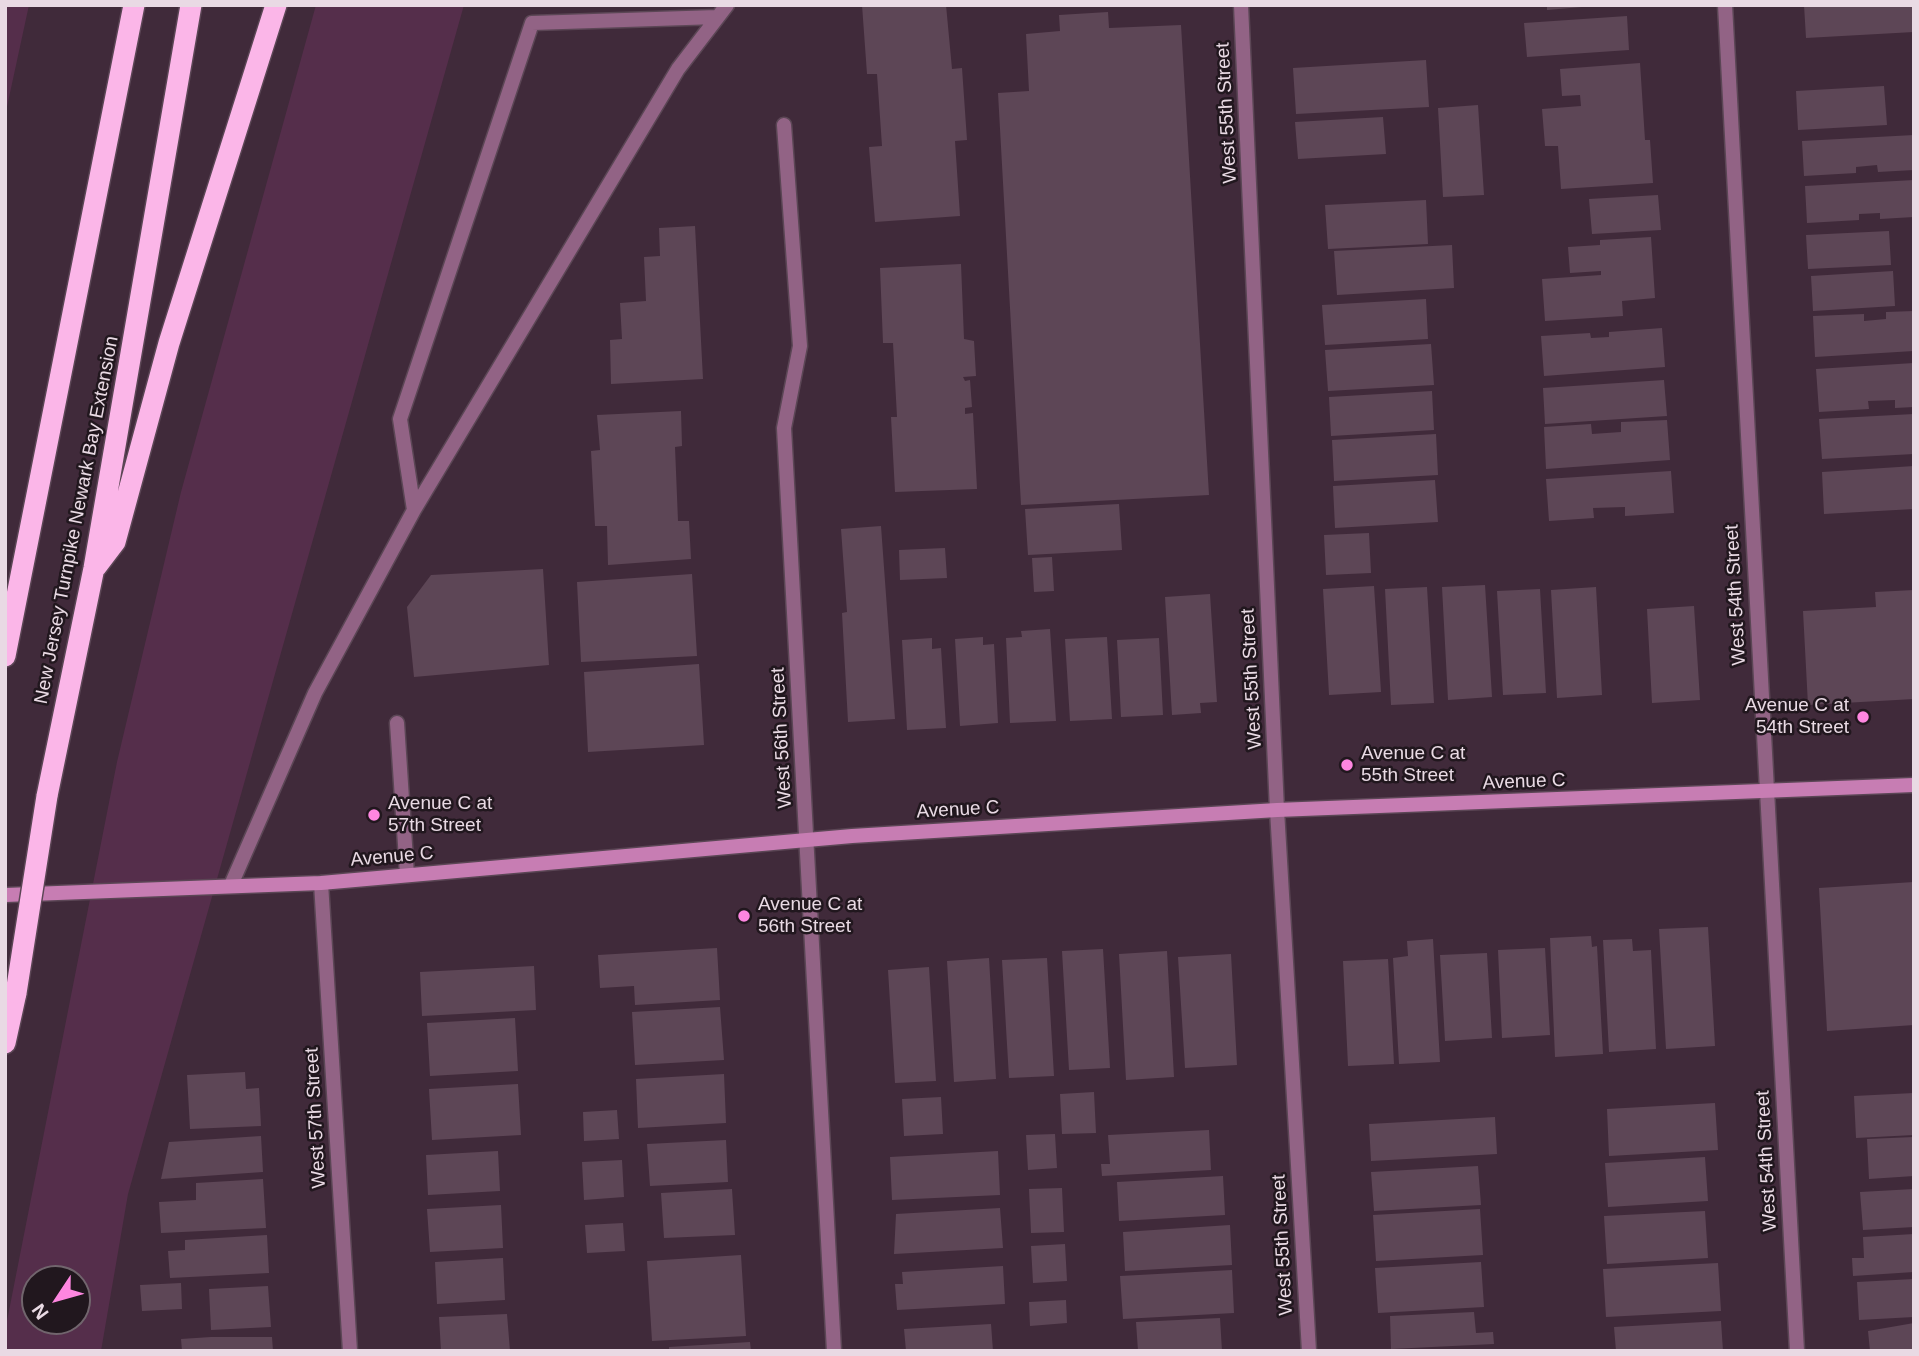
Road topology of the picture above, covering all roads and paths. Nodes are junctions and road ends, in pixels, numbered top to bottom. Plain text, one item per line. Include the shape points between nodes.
1 (134, 5) edge
2 (191, 5) edge
3 (276, 5) edge
4 (727, 5) edge
5 (1241, 5) edge
6 (1725, 5) edge
7 (717, 17) junction
8 (784, 125) dead end
9 (414, 510) junction
10 (94, 568) junction
11 (5, 656) edge
12 (397, 723) dead end
13 (1914, 785) edge
14 (1765, 792) junction
15 (1277, 810) junction
16 (807, 840) junction
17 (407, 875) junction
18 (321, 883) junction
19 (231, 885) junction
20 (5, 895) edge
21 (5, 1044) edge
22 (350, 1351) edge
23 (834, 1351) edge
24 (1309, 1351) edge
25 (1797, 1351) edge

1 - 11 highway
2 - 10 highway, New Jersey Turnpike Newark Bay Extension
3 - 10 highway via 169,342 115,542
4 - 7 street
5 - 15 street, West 55th Street
6 - 14 street, West 54th Street
7 - 9 street via 678,69
7 - 9 street via 532,23 400,419
8 - 16 street, West 56th Street via 800,346 784,428
9 - 19 street via 315,693
10 - 21 highway, New Jersey Turnpike Newark Bay Extension, bridge via 47,796
12 - 17 street
13 - 14 main road, Avenue C
14 - 15 main road, Avenue C
14 - 25 street, West 54th Street
15 - 16 main road, Avenue C
15 - 24 street, West 55th Street
16 - 17 main road, Avenue C
16 - 23 street, West 56th Street
17 - 18 main road, Avenue C
18 - 19 main road, Avenue C
18 - 22 street, West 57th Street
19 - 20 main road, Avenue C

